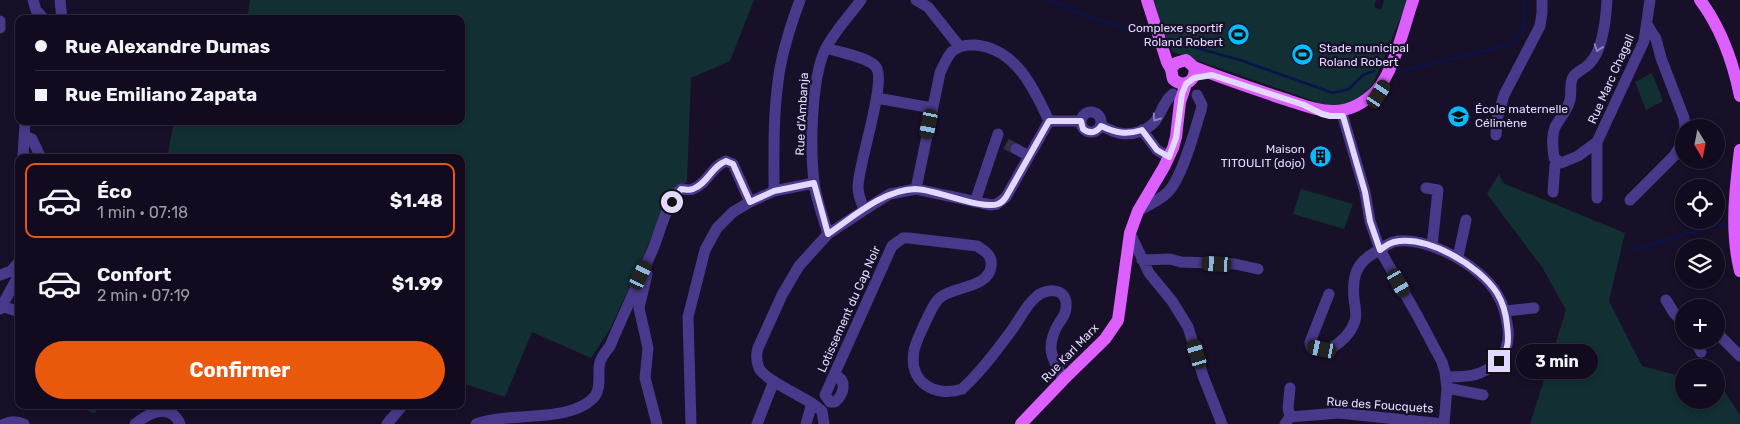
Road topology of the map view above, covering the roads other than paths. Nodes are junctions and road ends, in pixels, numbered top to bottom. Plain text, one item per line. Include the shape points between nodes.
1 (33, 0) edge
2 (60, 0) edge
3 (800, 0) edge
4 (861, 0) edge
5 (916, 0) edge
6 (1147, 0) edge
7 (1413, 0) edge
8 (1418, 0) edge
9 (1542, 0) edge
10 (1607, 0) edge
11 (1650, 0) edge
12 (1700, 0) edge
13 (40, 15) edge
14 (62, 15) edge
15 (0, 21) edge
16 (1648, 26) junction
17 (0, 28) edge
18 (959, 46) junction
19 (826, 48) junction
20 (1173, 70) junction
21 (1192, 76) junction
22 (1173, 94) junction
23 (1197, 96) dead end
24 (1740, 96) edge
25 (877, 98) junction
26 (932, 108) junction
27 (1342, 113) junction
28 (1684, 119) edge
29 (1178, 120) junction
30 (1049, 121) junction
31 (25, 125) edge
32 (1142, 130) junction
33 (1496, 135) dead end
34 (25, 136) junction
35 (1000, 139) dead end
36 (1597, 142) junction
37 (1016, 149) tunnel mouth
38 (1740, 150) edge
39 (23, 154) edge
40 (39, 154) edge
41 (1675, 154) edge
42 (1029, 156) junction
43 (1169, 157) junction
44 (1557, 162) junction
45 (814, 183) junction
46 (1426, 188) dead end
47 (916, 189) junction
48 (774, 191) junction
49 (1553, 192) dead end
50 (1597, 198) dead end
51 (1630, 200) dead end
52 (750, 202) junction
53 (975, 202) junction
54 (864, 209) junction
55 (1138, 211) junction
56 (1466, 220) dead end
57 (1130, 233) junction
58 (828, 234) junction
59 (1432, 246) junction
60 (654, 248) junction
61 (1380, 250) junction
62 (1738, 252) edge
63 (1458, 257) junction
64 (1142, 260) junction
65 (15, 266) edge
66 (1258, 269) dead end
67 (1740, 272) edge
68 (0, 275) edge
69 (15, 282) edge
70 (1329, 294) dead end
71 (1666, 300) dead end
72 (1, 307) edge
73 (1534, 308) dead end
74 (15, 311) edge
75 (1506, 311) junction
76 (1675, 314) edge
77 (1725, 341) edge
78 (1700, 349) edge
79 (1701, 352) dead end
80 (1740, 356) edge
81 (834, 375) junction
82 (1064, 379) junction
83 (774, 381) junction
84 (1446, 383) junction
85 (1290, 388) dead end
86 (1483, 395) dead end
87 (812, 403) junction
88 (400, 409) edge
89 (1288, 421) edge
90 (389, 422) edge
91 (4, 424) edge
92 (24, 424) edge
93 (135, 424) edge
94 (180, 424) edge
95 (476, 424) edge
96 (657, 424) edge
97 (691, 424) edge
98 (757, 424) edge
99 (806, 424) edge
100 (824, 424) edge
101 (1022, 424) edge
102 (1222, 424) edge
103 (1444, 424) edge

1 - 13 street
2 - 14 street
3 - 48 street via 788,35 778,82
4 - 19 street, Rue d'Ambanja
5 - 18 street via 928,7
6 - 20 main road
7 - 27 main road via 1386,76 1377,90 1361,104
8 - 27 main road via 1389,78 1379,94 1360,110
9 - 33 street via 1542,20 1504,95
10 -> 44 street via 1603,31 1594,59 1571,80 1567,108 1555,128 1552,143
11 - 16 street, Rue Marc Chagall
12 - 24 main road via 1724,41
15 - 17 street
16 - 28 street, Rue Marc Chagall via 1656,39
16 - 36 street, Rue Marc Chagall
18 - 26 street via 946,59
18 - 30 street via 985,46 1001,53 1018,67 1032,86
19 - 25 street via 872,62 878,68
19 - 45 street, Rue d'Ambanja via 818,68 815,89
20 - 21 main road via 1180,84
20 - 21 main road via 1186,60
20 - 22 main road
21 - 27 main road via 1212,75 1330,116
21 - 29 main road, Rue Karl Marx via 1182,94
22 - 29 main road
22 -> 32 street via 1165,102 1155,123
23 - 55 street via 1201,110 1189,148 1169,192
25 - 26 street
25 - 54 street via 858,180
26 - 47 street
27 - 61 street
29 - 43 main road, Rue Karl Marx
30 - 32 street via 1081,121 1082,116 1091,112 1100,116 1101,126 1119,133
30 - 42 street
31 - 34 street
32 - 43 street via 1157,150
34 - 39 street
34 - 40 street via 32,140
35 - 53 street
36 - 44 street via 1567,161
36 - 50 street
37 - 42 street
38 - 62 main road via 1734,223
41 - 51 street
42 - 53 street via 1003,201 991,205
43 - 55 main road, Rue Karl Marx
44 - 49 street
45 - 48 street
45 - 58 street, Rue d'Ambanja
46 - 59 street via 1438,190
47 - 53 street
47 - 54 street via 890,194
48 - 52 street
52 - 60 street via 733,164 721,163 698,186 681,189 677,193
52 - 97 street via 716,228 698,275 688,317
54 - 58 street
55 - 57 main road, Rue Karl Marx
56 - 63 street
57 - 64 street
57 - 82 main road, Rue Karl Marx via 1118,320 1105,339
58 - 83 street via 799,266 786,287 758,348 759,370
59 - 61 street via 1393,242
59 - 63 street
60 - 95 street via 610,346 599,363 596,395 581,409 566,413 498,418
60 - 96 street via 638,308 648,348 645,378
61 - 70 street via 1363,259 1357,269 1353,289 1355,320 1348,334 1330,349 1311,346
61 - 84 street via 1442,362
62 - 67 main road
63 - 75 street via 1490,284
64 - 66 street via 1235,264
64 - 102 street via 1188,326
65 - 68 street
69 - 72 street
71 - 76 street
72 - 74 street
73 - 75 street
75 - 84 street via 1509,336 1505,354 1479,374
77 - 80 street
78 - 79 street
81 - 81 street, Lotissement du Cap Noir via 840,377 844,386 838,400 830,402 825,395
81 - 82 street, Lotissement du Cap Noir via 892,246 903,238 909,238 977,246 986,251 992,264 991,270 979,282 944,295 936,302 914,350 915,372 921,383 943,392 962,389 1032,300 1054,290 1066,299 1065,314 1053,335 1050,348
82 - 101 main road, Rue Karl Marx
83 - 87 street
83 - 98 street
84 - 86 street
84 - 103 street
85 - 89 street
87 - 99 street
87 - 100 street via 822,412
88 - 90 street
89 - 103 street, Rue des Foucquets via 1340,413
91 - 92 street
93 - 94 street via 154,412 162,411 172,414

